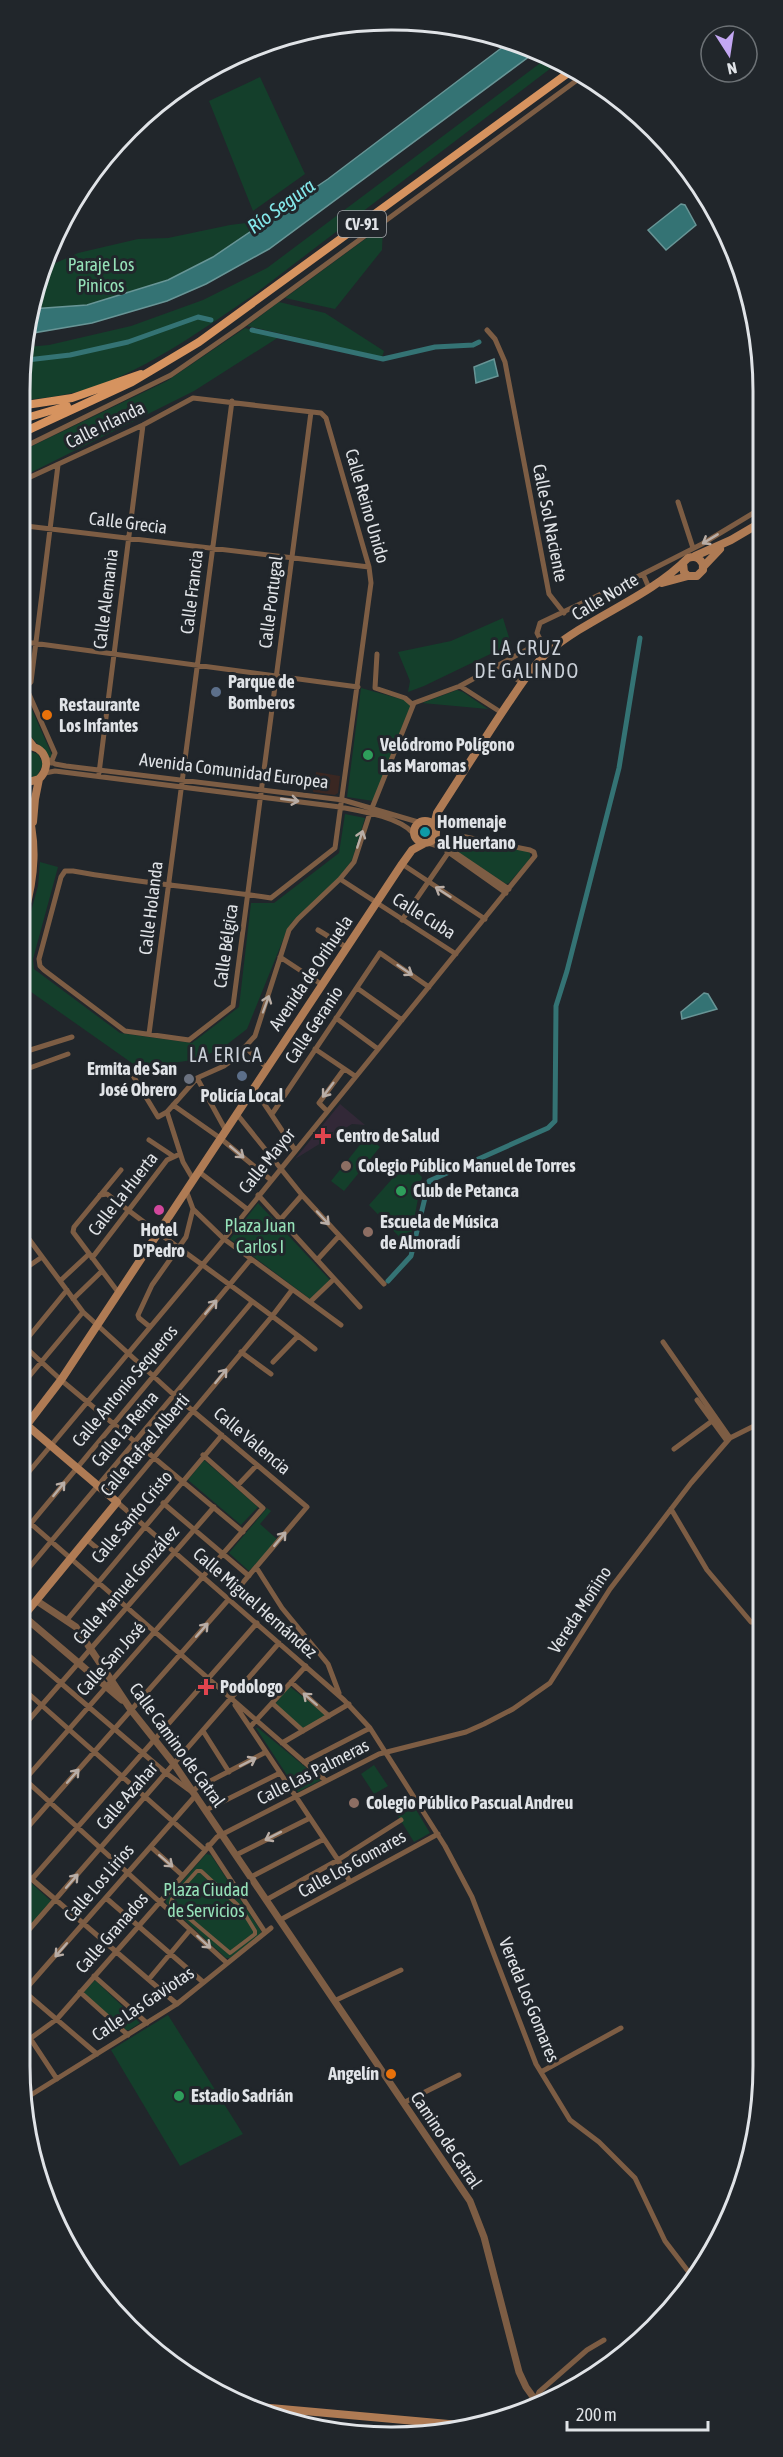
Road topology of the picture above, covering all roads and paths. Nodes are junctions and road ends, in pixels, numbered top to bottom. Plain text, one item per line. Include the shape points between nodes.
1 (566, 75) edge
2 (577, 81) edge
3 (487, 330) dead end
4 (144, 373) junction
5 (232, 402) junction
6 (30, 404) edge
7 (311, 412) junction
8 (30, 417) edge
9 (143, 425) junction
10 (30, 429) edge
11 (30, 444) edge
12 (58, 465) junction
13 (30, 477) edge
14 (678, 502) dead end
15 (753, 513) edge
16 (30, 526) edge
17 (753, 527) edge
18 (50, 529) junction
19 (129, 538) junction
20 (731, 540) junction
21 (213, 548) junction
22 (693, 552) junction
23 (292, 558) junction
24 (683, 562) junction
25 (369, 567) junction
26 (703, 567) junction
27 (643, 574) junction
28 (688, 576) junction
29 (651, 587) junction
30 (564, 613) junction
31 (541, 642) junction
32 (30, 643) edge
33 (36, 644) junction
34 (547, 653) junction
35 (114, 654) junction
36 (377, 654) dead end
37 (197, 665) junction
38 (498, 666) junction
39 (277, 676) junction
40 (30, 683) edge
41 (522, 683) junction
42 (460, 686) junction
43 (358, 687) junction
44 (30, 697) edge
45 (413, 705) junction
46 (501, 713) junction
47 (30, 746) edge
48 (48, 760) junction
49 (100, 771) junction
50 (42, 776) junction
51 (99, 777) junction
52 (30, 781) edge
53 (182, 783) junction
54 (262, 789) junction
55 (262, 796) junction
56 (343, 800) junction
57 (340, 807) junction
58 (371, 810) junction
59 (30, 821) edge
60 (426, 822) junction
61 (33, 833) junction
62 (436, 834) junction
63 (414, 835) junction
64 (426, 843) junction
65 (412, 850) junction
66 (448, 850) junction
67 (402, 864) junction
68 (65, 872) joint
69 (340, 879) junction
70 (428, 882) junction
71 (30, 885) edge
72 (169, 885) junction
73 (507, 891) junction
74 (249, 895) junction
75 (375, 904) junction
76 (485, 919) junction
77 (402, 920) junction
78 (318, 930) dead end
79 (346, 947) junction
80 (456, 954) junction
81 (280, 957) junction
82 (321, 984) junction
83 (429, 987) junction
84 (357, 988) junction
85 (336, 1018) junction
86 (402, 1020) junction
87 (150, 1035) junction
88 (72, 1037) dead end
89 (245, 1047) junction
90 (315, 1049) junction
91 (378, 1049) junction
92 (30, 1050) edge
93 (68, 1054) dead end
94 (266, 1066) junction
95 (30, 1068) edge
96 (344, 1069) junction
97 (132, 1074) dead end
98 (355, 1076) junction
99 (197, 1078) junction
100 (253, 1087) junction
101 (173, 1105) junction
102 (327, 1110) junction
103 (167, 1112) junction
104 (236, 1113) junction
105 (272, 1114) junction
106 (225, 1129) junction
107 (220, 1138) junction
108 (149, 1140) dead end
109 (295, 1150) junction
110 (180, 1154) junction
111 (173, 1156) junction
112 (280, 1168) junction
113 (121, 1170) dead end
114 (198, 1171) junction
115 (193, 1179) junction
116 (271, 1180) junction
117 (186, 1189) junction
118 (100, 1195) junction
119 (302, 1195) junction
120 (258, 1196) junction
121 (193, 1209) junction
122 (247, 1209) junction
123 (127, 1210) junction
124 (280, 1220) junction
125 (157, 1233) junction
126 (339, 1236) junction
127 (224, 1239) junction
128 (30, 1241) edge
129 (32, 1244) joint
130 (179, 1248) junction
131 (91, 1256) junction
132 (42, 1257) junction
133 (251, 1258) junction
134 (317, 1260) junction
135 (30, 1265) edge
136 (202, 1265) junction
137 (102, 1270) junction
138 (334, 1279) junction
139 (60, 1281) junction
140 (384, 1284) dead end
141 (229, 1285) junction
142 (67, 1290) junction
143 (292, 1290) junction
144 (118, 1292) junction
145 (74, 1299) junction
146 (252, 1302) junction
147 (310, 1302) junction
148 (360, 1307) dead end
149 (83, 1312) junction
150 (273, 1315) junction
151 (97, 1325) junction
152 (341, 1325) dead end
153 (150, 1327) junction
154 (30, 1335) edge
155 (298, 1336) junction
156 (663, 1342) dead end
157 (315, 1349) dead end
158 (30, 1350) edge
159 (241, 1352) junction
160 (129, 1354) junction
161 (42, 1361) junction
162 (273, 1362) dead end
163 (270, 1374) dead end
164 (30, 1375) edge
165 (153, 1376) junction
166 (61, 1380) junction
167 (174, 1395) junction
168 (697, 1400) dead end
169 (89, 1401) junction
170 (193, 1411) junction
171 (30, 1419) edge
172 (712, 1421) junction
173 (114, 1424) junction
174 (753, 1427) edge
175 (30, 1431) edge
176 (222, 1435) junction
177 (729, 1440) junction
178 (136, 1441) junction
179 (50, 1447) junction
180 (674, 1449) dead end
181 (203, 1455) junction
182 (154, 1457) junction
183 (257, 1465) junction
184 (76, 1468) junction
185 (30, 1471) edge
186 (182, 1480) junction
187 (97, 1485) junction
188 (238, 1485) junction
189 (117, 1502) junction
190 (163, 1503) junction
191 (214, 1507) junction
192 (671, 1509) junction
193 (30, 1523) joint
194 (144, 1526) junction
195 (195, 1530) junction
196 (243, 1532) junction
197 (86, 1539) junction
198 (51, 1542) junction
199 (175, 1552) junction
200 (104, 1554) dead end
201 (224, 1554) junction
202 (70, 1558) junction
203 (30, 1566) edge
204 (256, 1567) junction
205 (249, 1576) junction
206 (204, 1577) junction
207 (97, 1582) junction
208 (229, 1599) junction
209 (36, 1601) junction
210 (30, 1608) edge
211 (127, 1608) junction
212 (66, 1620) junction
213 (751, 1622) dead end
214 (30, 1623) edge
215 (256, 1623) junction
216 (154, 1633) junction
217 (279, 1643) junction
218 (91, 1649) junction
219 (180, 1655) junction
220 (30, 1657) edge
221 (79, 1663) junction
222 (306, 1666) junction
223 (207, 1679) junction
224 (112, 1680) junction
225 (291, 1682) junction
226 (61, 1683) junction
227 (106, 1687) junction
228 (30, 1695) edge
229 (339, 1695) junction
230 (231, 1699) junction
231 (272, 1703) junction
232 (349, 1704) junction
233 (42, 1706) junction
234 (89, 1707) junction
235 (130, 1708) junction
236 (329, 1716) junction
237 (30, 1719) edge
238 (256, 1720) junction
239 (250, 1727) junction
240 (370, 1728) junction
241 (69, 1729) junction
242 (115, 1729) junction
243 (203, 1731) junction
244 (303, 1731) junction
245 (154, 1739) junction
246 (282, 1743) junction
247 (94, 1752) junction
248 (267, 1752) junction
249 (142, 1753) junction
250 (386, 1753) junction
251 (304, 1762) junction
252 (174, 1764) junction
253 (30, 1771) edge
254 (229, 1772) junction
255 (166, 1773) junction
256 (280, 1773) junction
257 (122, 1776) junction
258 (326, 1781) junction
259 (30, 1787) edge
260 (194, 1793) junction
261 (145, 1797) junction
262 (296, 1797) junction
263 (50, 1803) junction
264 (206, 1810) junction
265 (310, 1818) junction
266 (401, 1820) dead end
267 (173, 1821) junction
268 (30, 1825) edge
269 (77, 1827) junction
270 (222, 1834) junction
271 (438, 1834) junction
272 (324, 1839) junction
273 (151, 1847) junction
274 (206, 1847) junction
275 (100, 1848) junction
276 (236, 1855) junction
277 (338, 1860) junction
278 (128, 1873) junction
279 (182, 1875) junction
280 (251, 1877) junction
281 (32, 1879) joint
282 (350, 1882) junction
283 (106, 1898) junction
284 (56, 1899) junction
285 (266, 1900) junction
286 (159, 1901) junction
287 (280, 1920) junction
288 (84, 1923) junction
289 (138, 1926) junction
290 (272, 1928) dead end
291 (30, 1929) edge
292 (190, 1930) junction
293 (265, 1932) junction
294 (255, 1934) joint
295 (116, 1951) junction
296 (170, 1954) junction
297 (227, 1963) junction
298 (401, 1970) dead end
299 (94, 1976) junction
300 (149, 1979) junction
301 (30, 1980) edge
302 (203, 1982) junction
303 (80, 1992) junction
304 (30, 1996) edge
305 (334, 2001) junction
306 (177, 2004) junction
307 (57, 2019) junction
308 (147, 2023) junction
309 (621, 2028) dead end
310 (128, 2035) junction
311 (30, 2038) joint
312 (97, 2054) junction
313 (541, 2072) junction
314 (459, 2076) dead end
315 (57, 2079) junction
316 (31, 2095) edge
317 (403, 2103) junction
318 (688, 2271) edge
319 (604, 2340) dead end
320 (538, 2396) edge
321 (533, 2398) edge
322 (275, 2408) edge
323 (442, 2423) edge

1 - 4 main road, CV-91 via 200,342
2 - 11 street via 171,375
3 - 30 street, Calle Sol Naciente via 505,362 549,594
4 - 6 main road via 72,398
4 - 8 main road, CV-91 via 88,399
4 - 10 main road
5 - 7 street
5 - 9 street, Calle Irlanda via 196,398
5 - 21 street, Calle Francia
7 - 23 street, Calle Portugal
7 - 25 street, Calle Reino Unido via 326,418
9 - 12 street, Calle Irlanda
9 - 19 street, Calle Alemania
12 - 13 street, Calle Irlanda
12 - 18 street
14 - 22 street
15 -> 22 street
16 - 18 street, Calle Grecia
17 - 20 main road
18 - 19 street, Calle Grecia
18 - 33 street
19 - 21 street, Calle Grecia
19 - 35 street, Calle Alemania
20 - 22 main road
20 - 26 main road
21 - 23 street, Calle Grecia
21 - 37 street, Calle Francia
22 - 24 main road
22 - 26 main road
22 - 27 street
23 - 25 street, Calle Grecia
23 - 39 street, Calle Portugal
24 - 28 main road
24 - 29 main road
25 - 43 street, Calle Reino Unido via 371,583
26 - 28 main road via 699,575
27 - 29 street
27 - 30 street
28 - 29 main road
29 - 34 main road, Calle Norte
30 - 31 street via 540,623 537,633
31 - 34 street
31 - 38 street
32 - 33 street
33 - 35 street
33 - 40 street
34 - 41 main road, Calle Norte
35 - 37 street
35 - 49 street, Calle Alemania
36 - 45 street via 375,688 405,698
37 - 39 street
37 - 53 street, Calle Francia
38 - 41 street
38 - 42 street
39 - 43 street
39 - 54 street, Calle Portugal
41 - 46 main road, Calle Norte
42 - 45 street
42 - 46 street
43 - 56 street, Calle Reino Unido
44 - 48 street via 55,753
45 - 58 street
46 - 60 main road via 437,813
47 - 48 main road
48 - 49 street, Avenida Comunidad Europea
48 - 50 main road
49 - 51 street, Calle Alemania
49 - 53 street, Avenida Comunidad Europea
50 - 51 street, Avenida Comunidad Europea via 56,771
50 - 52 main road
50 - 61 main road via 35,799
51 - 53 street, Avenida Comunidad Europea
53 - 54 street, Avenida Comunidad Europea
53 - 55 street, Avenida Comunidad Europea
53 - 72 street, Calle Holanda
54 - 55 street, Calle Portugal
54 - 56 street, Avenida Comunidad Europea
55 -> 57 street, Avenida Comunidad Europea
55 - 74 street, Calle Bélgica
56 - 57 street, Calle Reino Unido
56 - 58 street, Avenida Comunidad Europea
57 - 58 street, Avenida Comunidad Europea
57 - 74 street, Calle Reino Unido via 335,848 275,896
58 - 60 street, Avenida Comunidad Europea
58 - 63 street, Avenida Comunidad Europea via 407,827
69 -> 58 street via 354,862
59 - 61 main road
60 - 62 main road
60 - 63 main road, Avenida de Orihuela
61 - 71 main road
62 - 64 main road
62 - 66 street
63 - 64 main road
63 - 65 main road, Avenida de Orihuela
64 - 65 main road, Avenida de Orihuela
64 - 66 street
65 - 67 main road, Avenida de Orihuela
66 - 70 street
66 - 73 street
66 - 73 street, Calle Mayor via 461,836 534,852 534,859
67 - 70 street
67 - 75 main road, Avenida de Orihuela
68 - 72 street, Calle Reino Unido
68 - 87 street, Calle Bélgica via 38,963 125,1031
69 - 75 street, Calle Cuba
69 - 81 street via 289,930
76 -> 70 street
70 - 77 street
72 - 74 street, Calle Reino Unido
72 - 87 street, Calle Holanda
73 - 76 street, Calle Mayor
74 - 87 street, Calle Bélgica via 233,1006 189,1040
75 - 77 street, Calle Cuba
75 - 79 main road, Avenida de Orihuela
76 - 80 street, Calle Mayor
77 - 80 street, Calle Cuba
78 - 79 street
79 - 82 main road, Avenida de Orihuela
80 - 83 street, Calle Mayor
81 - 82 street
89 -> 81 street via 255,1036
82 - 94 main road, Avenida de Orihuela
84 -> 83 street, Calle Geranio via 380,953
83 - 86 street, Calle Mayor
84 - 85 street, Calle Geranio
84 - 86 street
85 - 90 street, Calle Geranio
85 - 91 street
86 - 91 street, Calle Mayor
88 - 92 street
89 - 94 street
89 - 99 street via 224,1066
90 - 96 street
90 - 105 street, Calle Geranio
91 - 98 street, Calle Mayor
93 - 95 street
94 - 100 main road, Avenida de Orihuela
96 - 98 street
96 -> 102 street via 319,1103
97 - 103 street via 158,1117
98 - 102 street, Calle Mayor
99 - 101 street
99 - 106 street
100 - 104 main road, Avenida de Orihuela
100 - 105 street
101 - 103 street
101 - 107 street
102 - 109 street, Calle Mayor
103 - 110 street
104 - 106 main road, Avenida de Orihuela
104 - 112 street
105 - 109 street
106 - 107 main road, Avenida de Orihuela
107 - 114 main road, Avenida de Orihuela
107 -> 116 street
108 - 111 street
109 - 112 street, Calle Mayor
110 - 111 street, Calle La Huerta
110 - 115 street
111 - 123 street, Calle La Huerta
112 - 116 street, Calle Mayor
112 - 119 street
113 - 118 street
114 - 115 main road, Avenida de Orihuela
114 - 122 street
115 - 117 main road, Avenida de Orihuela
116 - 120 street, Calle Mayor
117 - 121 street
117 - 125 main road, Avenida de Orihuela
118 - 123 street via 107,1194
118 - 131 street via 73,1232
119 - 124 street
119 -> 126 street
120 - 122 street, Calle Mayor
120 - 124 street
121 - 127 street
121 - 130 street via 188,1233
122 - 127 street, Calle Mayor
123 - 125 street
123 - 131 street, Calle La Huerta
124 - 134 street
125 - 130 street
125 - 144 main road, Avenida de Orihuela
126 - 134 street
126 - 140 street
127 - 133 street
127 - 136 street, Calle Mayor
128 - 129 street, Calle Valencia
129 - 132 street, Calle Valencia
130 - 136 street
130 - 153 street via 152,1285 138,1315
131 - 137 street
131 - 139 street, Calle La Huerta
132 - 135 street
132 - 139 street, Calle Valencia
133 - 141 street, Calle Antonio Sequeros
133 - 143 street
134 - 138 street
136 - 141 street
136 - 153 street, Calle Mayor
137 - 144 street
137 - 145 street
138 - 147 street
138 - 148 street
139 - 142 street, Calle Valencia
141 - 146 street
165 -> 141 street, Calle Antonio Sequeros
142 - 145 street, Calle Valencia
142 - 154 street
143 - 147 street
143 - 150 street, Calle Rafael Alberti
144 - 151 main road, Avenida de Orihuela
145 - 149 street, Calle Valencia
146 - 150 street
146 - 167 street, Calle La Reina
147 - 152 street
149 - 151 street, Calle Valencia
149 - 161 street
150 - 155 street
150 - 159 street, Calle Rafael Alberti
151 - 160 street, Calle Valencia
151 - 166 main road, Avenida de Orihuela
153 - 160 street, Calle Mayor
155 - 157 street
155 - 162 street
156 - 177 street
158 - 161 street
159 - 163 street
170 -> 159 street, Calle Rafael Alberti
160 - 165 street, Calle Valencia
160 - 169 street, Calle Mayor
161 - 164 street
161 - 166 street
165 - 167 street, Calle Valencia
165 - 173 street, Calle Antonio Sequeros
166 - 169 street
166 - 171 main road, Avenida de Orihuela
167 - 170 street, Calle Valencia
167 - 178 street, Calle La Reina
168 - 172 street
169 - 173 street
169 - 179 street, Calle Mayor
170 - 176 street, Calle Valencia
170 - 182 street, Calle Rafael Alberti
172 - 177 street
172 - 180 street
173 - 178 street
173 - 184 street, Calle Antonio Sequeros
174 - 177 street, Vereda Moñino
175 - 179 main road, Calle Miguel Hernández
176 - 181 street, Calle Santo Cristo
176 - 183 street, Calle Valencia
177 - 192 street, Vereda Moñino
178 - 182 street
178 - 187 street, Calle La Reina
179 - 184 main road, Calle Miguel Hernández
179 - 185 street, Calle Mayor
181 - 186 street, Calle Santo Cristo
181 - 188 street
182 - 186 street
182 - 189 street, Calle Rafael Alberti
183 - 188 street
204 -> 183 street, Calle Valencia via 307,1507
184 - 187 main road, Calle Miguel Hernández
193 -> 184 street, Calle Antonio Sequeros
186 - 190 street, Calle Santo Cristo
186 - 191 street
187 - 189 main road, Calle Miguel Hernández
187 - 198 street, Calle La Reina
188 - 196 street, Calle San José via 263,1508
189 - 194 street, Calle Miguel Hernández
189 - 197 main road, Calle Rafael Alberti
190 - 194 street, Calle Santo Cristo
190 - 195 street
191 - 195 street, Calle Manuel González
191 - 196 street
192 - 213 street via 712,1577
192 - 250 street, Vereda Moñino via 610,1589 544,1689 466,1732
193 - 198 street
194 - 199 street, Calle Miguel Hernández
194 - 207 street, Calle Santo Cristo
195 - 199 street, Calle Manuel González
195 - 201 street
196 - 201 street, Calle San José
197 - 200 street
197 - 202 main road, Calle Rafael Alberti
198 - 202 street
198 - 203 street, Calle La Reina
199 - 206 street, Calle Miguel Hernández
199 - 211 street, Calle Manuel González
201 - 205 street
201 - 206 street, Calle San José
202 - 207 street
202 - 209 main road, Calle Rafael Alberti
204 - 205 street
204 - 229 street via 282,1608 328,1664
205 - 208 street
206 - 208 street, Calle Miguel Hernández
206 - 216 street, Calle San José
207 - 211 street
207 - 212 street, Calle Santo Cristo
208 - 215 street, Calle Miguel Hernández
219 -> 208 street
209 - 210 main road, Calle Rafael Alberti
209 - 212 street, Calle Camino de Catral
211 - 216 street
211 - 218 street, Calle Manuel González
212 - 218 street, Calle Camino de Catral via 76,1627
214 - 221 street
215 - 217 street, Calle Miguel Hernández
215 - 223 street
216 - 219 street
216 - 224 street, Calle San José
217 - 222 street, Calle Miguel Hernández
217 - 230 street, Calle Azahar
218 - 221 street, Calle Manuel González
218 - 224 street, Calle Camino de Catral
219 - 223 street
219 - 235 street
220 - 226 street
221 - 226 street, Calle Manuel González
221 - 227 street
222 - 225 street
222 - 229 street, Calle Miguel Hernández
223 - 230 street
223 - 245 street
224 - 227 street, Calle San José
224 - 235 street, Calle Camino de Catral
225 - 231 street
236 -> 225 street
226 - 233 street, Calle Manuel González
226 - 234 street
227 - 234 street, Calle San José
227 - 235 street
228 - 233 street
229 - 232 street, Calle Miguel Hernández
230 - 238 street
230 - 239 street
230 - 243 street, Calle Azahar
231 - 238 street
231 - 244 street
232 - 236 street
232 - 240 street, Calle Miguel Hernández
233 - 237 street, Calle Manuel González
233 - 241 street
234 - 241 street, Calle San José
234 - 242 street
235 - 242 street
235 - 245 street, Calle Camino de Catral
236 - 244 street
238 - 239 street
238 - 246 street
239 - 248 street
240 - 250 street, Calle Miguel Hernández
240 - 251 street
241 - 247 street
241 - 253 street, Calle San José
242 - 247 street
242 - 249 street
243 - 252 street, Calle Azahar
243 - 254 street
244 - 246 street
245 - 249 street
245 - 252 street, Calle Camino de Catral
246 - 251 street
247 - 257 street
263 -> 247 street
254 -> 248 street
248 - 256 street
249 - 255 street
249 - 257 street
250 - 258 street, Calle Las Palmeras
250 - 271 street, Calle Miguel Hernández
251 - 258 street
252 - 255 street, Calle Azahar
252 - 260 street, Calle Camino de Catral
254 - 260 street
255 - 260 street
255 - 261 street, Calle Azahar
256 - 262 street
256 - 264 street
257 - 261 street
257 - 269 street
258 - 262 street, Calle Las Palmeras
259 - 263 street
260 - 264 street, Calle Camino de Catral
260 - 267 street, Calle Los Lirios
261 - 267 street
261 - 275 street, Calle Azahar
262 - 265 street
262 - 270 street, Calle Las Palmeras
263 - 268 street
263 - 269 street
264 - 270 street, Calle Camino de Catral
265 - 272 street
265 -> 276 street
266 - 277 street
267 - 273 street, Calle Los Lirios
267 - 274 street
269 - 275 street
269 - 281 street
270 - 274 street, Calle Granados
270 - 276 street, Calle Camino de Catral
271 - 282 street, Calle Los Gomares
271 - 313 street, Vereda Los Gomares via 472,1897
272 - 277 street
272 - 280 street
273 - 278 street, Calle Los Lirios
273 -> 279 street
274 - 279 street, Calle Granados
274 - 293 street
275 - 278 street
284 -> 275 street, Calle Azahar
276 - 280 street, Calle Camino de Catral
277 - 282 street
277 - 285 street
278 - 283 street, Calle Los Lirios
278 - 286 street
279 - 286 street, Calle Granados
280 - 285 street, Calle Camino de Catral
281 - 284 street
282 - 287 street, Calle Los Gomares
283 - 288 street, Calle Los Lirios
283 - 289 street
284 - 288 street
284 - 291 street, Calle Azahar
285 - 287 street, Calle Camino de Catral
286 - 289 street, Calle Granados
286 - 292 street
287 - 305 street, Camino de Catral
288 - 295 street
288 -> 301 street, Calle Los Lirios
289 - 295 street, Calle Granados
289 - 296 street
290 - 293 street, Calle Las Gaviotas
292 - 296 street
292 -> 297 street
293 - 297 street, Calle Las Gaviotas
294 - 294 street via 241,1908 201,1871 172,1899 226,1952
295 - 299 street, Calle Granados
295 - 300 street
296 - 300 street
296 - 302 street
297 - 302 street, Calle Las Gaviotas
298 - 305 street
299 - 303 street, Calle Granados
299 - 308 street
300 - 306 street
302 - 306 street, Calle Las Gaviotas
303 - 307 street, Calle Granados
303 - 310 street
304 - 307 street
305 - 317 street, Camino de Catral
306 - 308 street, Calle Las Gaviotas
307 - 311 street, Calle Granados
307 - 312 street
308 - 310 street, Calle Las Gaviotas
309 - 313 street
310 - 312 street, Calle Las Gaviotas
311 - 315 street
312 - 315 street, Calle Las Gaviotas
313 - 318 street, Vereda Los Gomares via 570,2120 620,2161 634,2178 665,2241
314 - 317 street
315 - 316 street, Calle Las Gaviotas
317 - 321 street, Camino de Catral via 470,2201 484,2237 519,2372
319 - 320 street via 587,2350
322 - 323 main road

